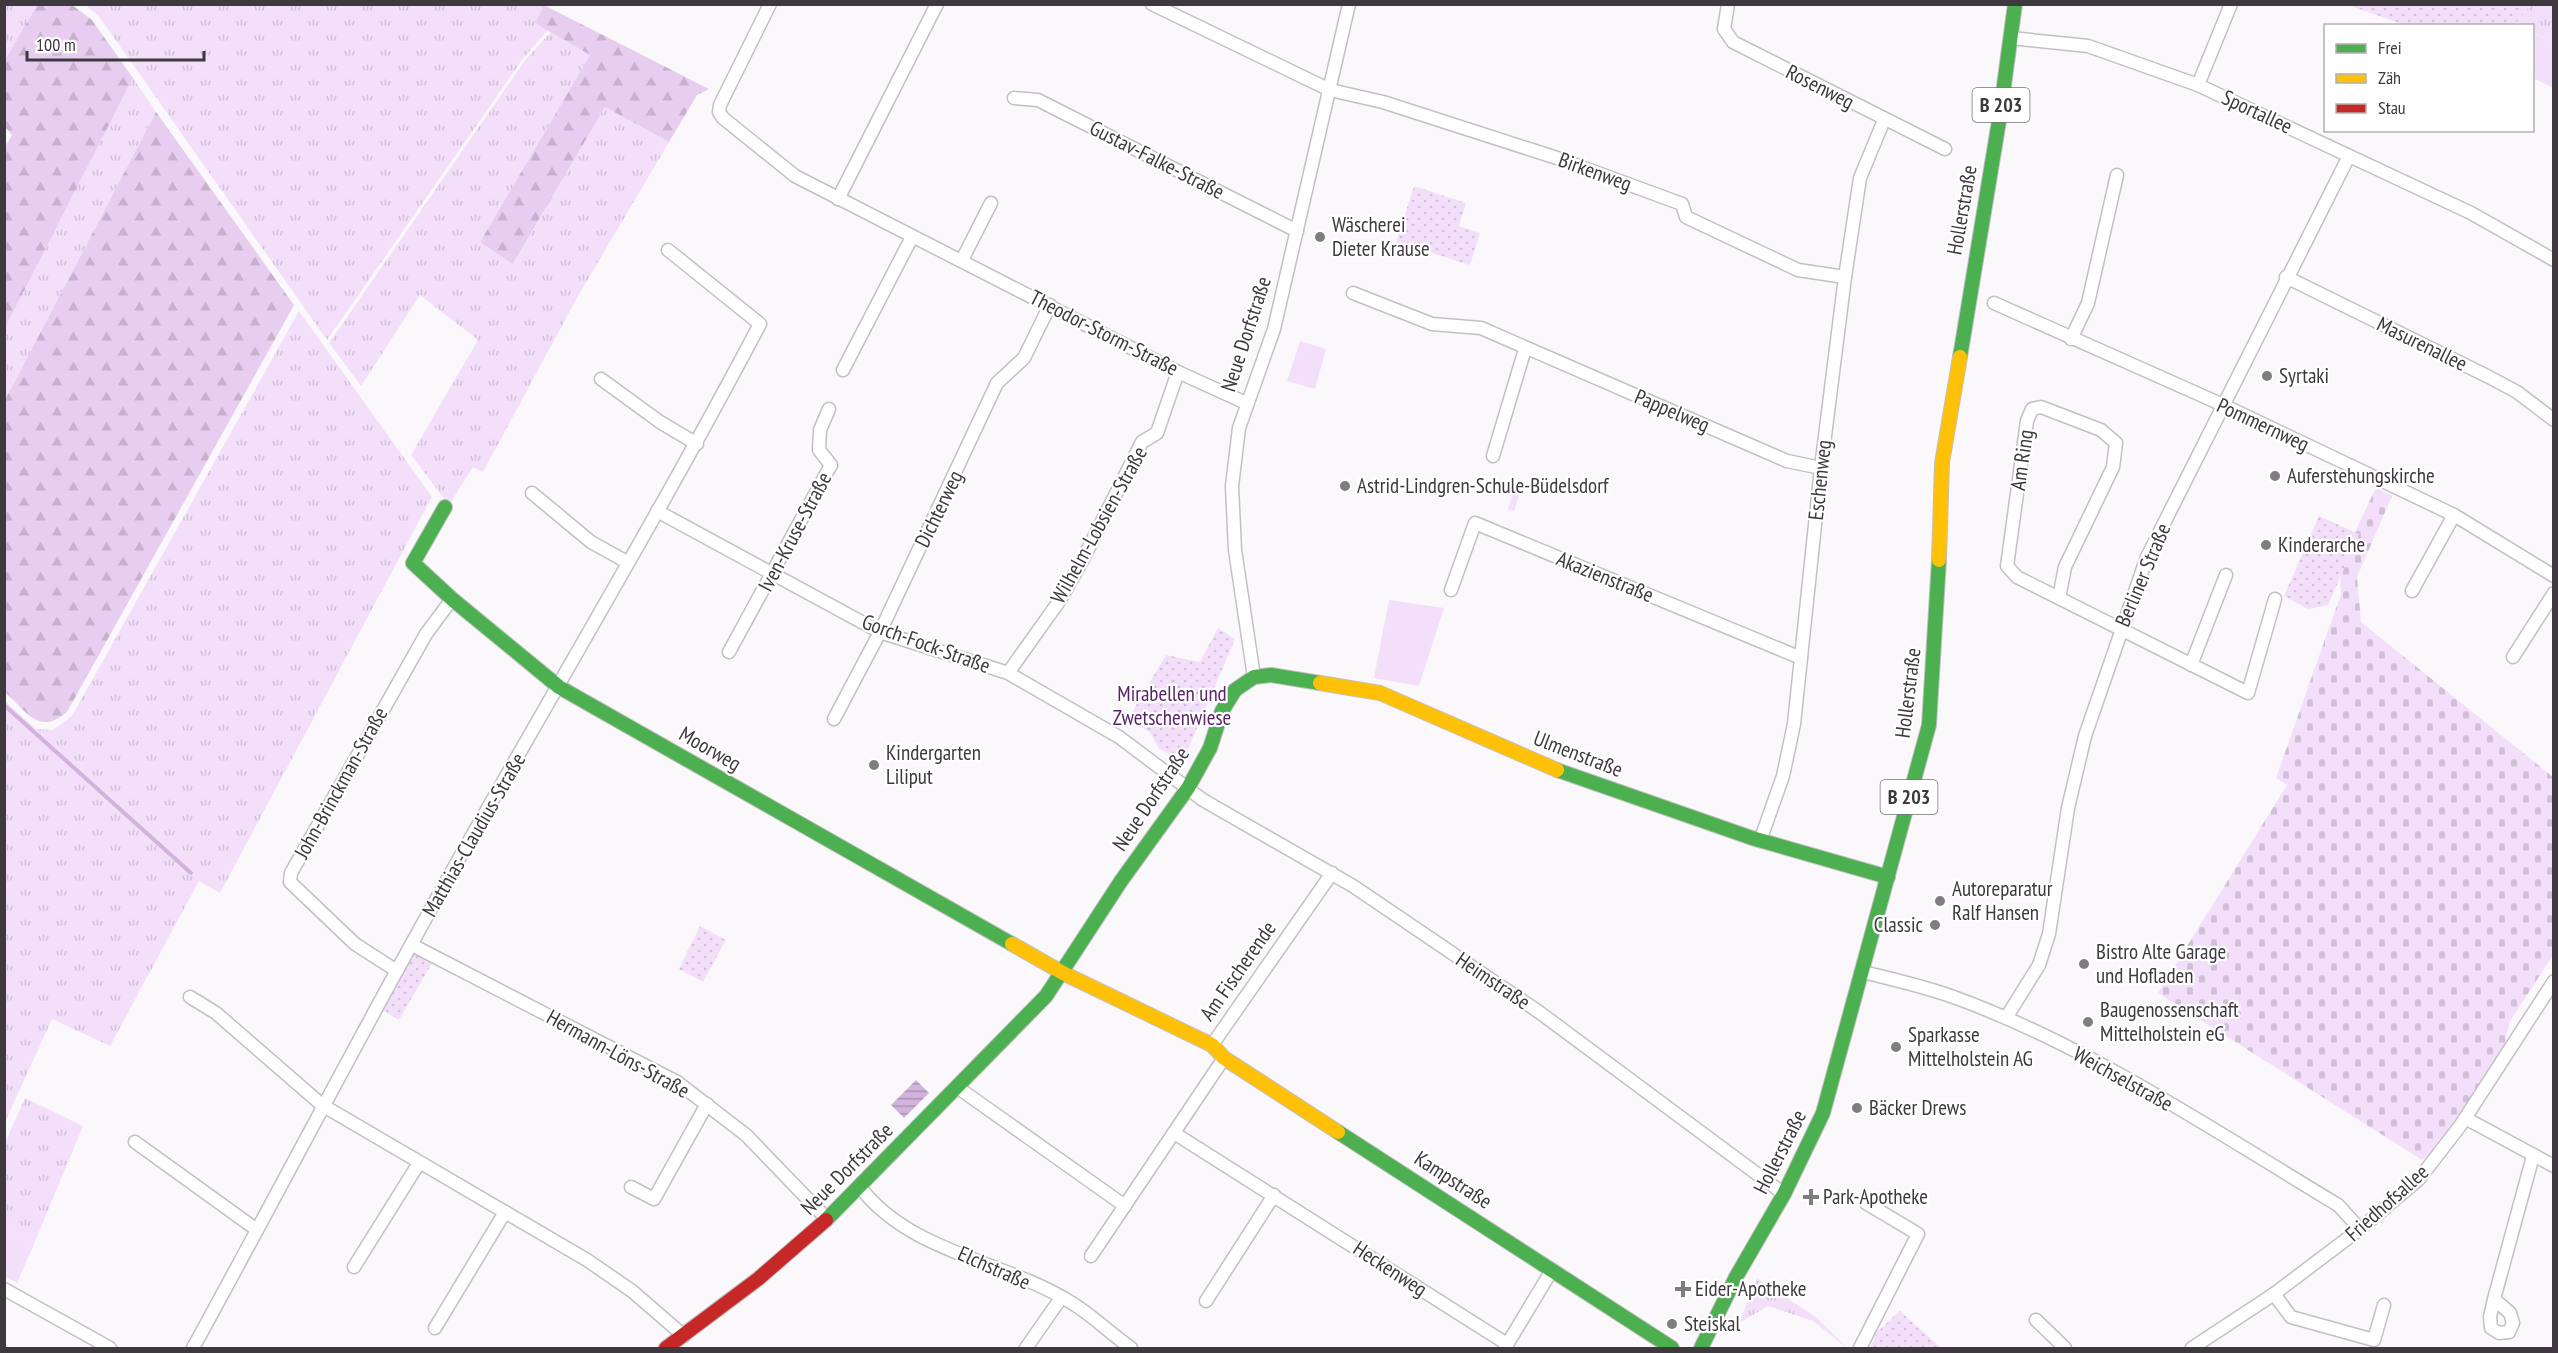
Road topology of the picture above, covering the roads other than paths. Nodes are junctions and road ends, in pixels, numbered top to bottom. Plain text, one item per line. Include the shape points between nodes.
1 (770, 4) edge
2 (937, 4) edge
3 (1152, 4) edge
4 (1349, 4) edge
5 (1728, 4) edge
6 (2014, 4) edge
7 (2230, 4) edge
8 (2010, 38) junction
9 (2198, 85) junction
10 (1330, 90) junction
11 (1014, 98) dead end
12 (1884, 120) junction
13 (1945, 149) dead end
14 (2349, 156) junction
15 (2117, 175) dead end
16 (838, 199) junction
17 (991, 203) dead end
18 (1297, 231) junction
19 (912, 237) junction
20 (668, 250) dead end
21 (962, 260) junction
22 (2553, 260) edge
23 (1845, 277) junction
24 (2286, 277) junction
25 (1353, 293) dead end
26 (1994, 303) dead end
27 (1050, 305) junction
28 (2071, 339) junction
29 (1525, 349) junction
30 (843, 370) dead end
31 (1178, 372) junction
32 (601, 379) dead end
33 (1246, 403) junction
34 (2223, 405) junction
35 (829, 410) dead end
36 (2553, 420) edge
37 (697, 444) junction
38 (1493, 456) dead end
39 (1821, 468) junction
40 (532, 494) dead end
41 (445, 507) dead end
42 (657, 511) junction
43 (2454, 515) junction
44 (627, 562) junction
45 (771, 575) junction
46 (2226, 575) dead end
47 (2553, 576) edge
48 (1451, 590) dead end
49 (2412, 591) dead end
50 (2553, 593) edge
51 (2059, 598) junction
52 (452, 599) junction
53 (2275, 599) dead end
54 (2121, 628) junction
55 (880, 632) junction
56 (729, 652) dead end
57 (2513, 657) dead end
58 (1801, 658) junction
59 (2191, 665) junction
60 (1008, 673) junction
61 (1254, 676) junction
62 (559, 687) junction
63 (834, 719) dead end
64 (1188, 788) junction
65 (1760, 841) junction
66 (1332, 873) junction
67 (1888, 877) junction
68 (412, 945) junction
69 (397, 971) junction
70 (1863, 972) junction
71 (1063, 973) junction
72 (2553, 981) edge
73 (190, 997) dead end
74 (2006, 1018) junction
75 (1212, 1045) junction
76 (1224, 1058) junction
77 (957, 1087) junction
78 (707, 1104) junction
79 (322, 1105) junction
80 (2465, 1118) junction
81 (1174, 1132) junction
82 (135, 1142) dead end
83 (2533, 1156) junction
84 (419, 1162) junction
85 (2553, 1166) edge
86 (631, 1187) dead end
87 (860, 1187) junction
88 (1784, 1194) junction
89 (1274, 1195) junction
90 (1866, 1203) dead end
91 (1125, 1206) junction
92 (505, 1212) junction
93 (827, 1219) junction
94 (2360, 1229) junction
95 (257, 1230) junction
96 (1091, 1256) dead end
97 (354, 1267) dead end
98 (1551, 1270) junction
99 (4, 1289) edge
100 (2274, 1294) junction
101 (1061, 1298) junction
102 (2494, 1299) dead end
103 (1206, 1301) dead end
104 (2384, 1305) dead end
105 (2036, 1320) dead end
106 (435, 1328) dead end
107 (684, 1336) junction
108 (1506, 1346) edge
109 (110, 1348) edge
110 (194, 1348) edge
111 (666, 1348) edge
112 (1026, 1348) edge
113 (1131, 1348) edge
114 (1672, 1348) edge
115 (1701, 1348) edge
116 (1860, 1348) edge
117 (2065, 1348) edge
118 (2192, 1348) edge

1 - 16 street, Theodor-Storm-Straße via 719,112 795,177
2 - 16 street
3 - 10 street
4 - 10 street, Neue Dorfstraße
5 - 12 street, Rosenweg via 1724,29 1733,42
6 - 8 street, Hollerstraße / B 203
7 - 9 street
8 - 9 street, Sportallee via 2088,46
8 - 67 street, Hollerstraße / B 203 via 1942,463 1937,625 1929,725
9 - 14 street, Sportallee
10 - 18 street, Neue Dorfstraße
10 - 23 street, Birkenweg via 1383,102 1619,180 1682,204 1686,217 1798,270
11 - 18 street, Gustav-Falke-Straße via 1038,100
12 - 13 street, Rosenweg
12 - 23 street, Eschenweg via 1860,178
14 - 22 street, Sportallee via 2471,213
14 - 24 street, Berliner Straße
15 - 28 street via 2088,303
16 - 19 street, Theodor-Storm-Straße
17 - 21 street
18 - 33 street, Neue Dorfstraße via 1274,329
19 - 21 street, Theodor-Storm-Straße
19 - 30 street
20 - 37 street, Matthias-Claudius-Straße via 760,324
21 - 27 street, Theodor-Storm-Straße
23 - 39 street, Eschenweg
24 - 34 street, Berliner Straße
24 - 36 street, Masurenallee via 2489,376
25 - 29 street, Pappelweg via 1432,324 1481,328
26 - 28 street, Pommernweg
27 - 31 street, Theodor-Storm-Straße
27 - 55 street, Dichterweg via 1024,358 997,383
28 - 34 street, Pommernweg
29 - 38 street
29 - 39 street, Pappelweg via 1787,461
31 - 33 street, Theodor-Storm-Straße
31 - 60 street, Wilhelm-Lobsien-Straße via 1157,433 1142,442 1065,590
32 - 37 street
33 - 61 street, Neue Dorfstraße via 1232,486 1235,550
34 - 43 street, Pommernweg
34 - 54 street, Berliner Straße via 2147,557
35 - 45 street, Iven-Kruse-Straße via 820,430 819,450 831,465
37 - 42 street, Matthias-Claudius-Straße
39 - 58 street, Eschenweg
40 - 44 street via 591,542
41 - 52 street, Moorweg via 413,563
42 - 44 street, Matthias-Claudius-Straße
42 - 45 street, Gorch-Fock-Straße
43 - 47 street, Pommernweg
43 - 49 street
44 - 62 street, Matthias-Claudius-Straße
45 - 55 street, Gorch-Fock-Straße
45 - 56 street, Iven-Kruse-Straße
46 - 59 street
48 - 58 street, Akazienstraße via 1475,523
50 - 57 street
51 - 51 street, Am Ring via 2017,577 2007,566 2028,421 2032,409 2041,406 2101,430 2116,443 2113,467 2065,567
51 - 54 street, Am Ring
52 - 62 street, Moorweg
52 - 69 street, John-Brinckman-Straße via 426,634 291,873 291,882 355,944
53 - 59 street, Am Ring via 2248,693
54 - 59 street, Am Ring
54 - 74 street, Berliner Straße via 2073,785 2049,934 2039,966
55 - 60 street, Gorch-Fock-Straße
55 - 63 street, Dichterweg
58 - 65 street, Eschenweg via 1794,724 1783,776
60 - 64 street, Gorch-Fock-Straße via 1119,737
61 - 64 street, Neue Dorfstraße via 1235,690 1222,711 1210,748
61 - 65 street, Ulmenstraße via 1270,675 1380,693 1573,777
62 - 68 street, Matthias-Claudius-Straße
62 - 71 street, Moorweg
64 - 66 street, Heimstraße
64 - 71 street, Neue Dorfstraße via 1121,881
65 - 67 street, Ulmenstraße
66 - 75 street, Am Fischerende
66 - 88 street, Heimstraße via 1539,1012
67 - 70 street, Hollerstraße / B 203
68 - 69 street, Matthias-Claudius-Straße
68 - 78 street, Hermann-Löns-Straße via 677,1082
69 - 79 street, Matthias-Claudius-Straße
70 - 74 street, Weichselstraße via 1959,999
70 - 88 street, Hollerstraße / B 203 via 1823,1113
71 - 75 street, Am Fischerende
71 - 77 street, Neue Dorfstraße via 1046,996
72 - 80 street, Friedhofsallee
73 - 79 street via 216,1013
74 - 94 street, Weichselstraße via 2122,1077 2338,1205
75 - 76 street, Kampstraße
76 - 81 street
76 - 98 street, Kampstraße
77 - 87 street, Neue Dorfstraße
77 - 91 street
78 - 86 street via 654,1199
78 - 93 street, Hermann-Löns-Straße via 746,1135
79 - 84 street
79 - 95 street, Matthias-Claudius-Straße
80 - 83 street
80 - 94 street, Friedhofsallee via 2420,1179
81 - 89 street, Heckenweg
81 - 91 street
82 - 95 street
83 - 85 street
83 - 102 street
84 - 92 street
84 - 97 street
87 - 93 street, Neue Dorfstraße
87 - 101 street, Elchstraße via 873,1205 900,1226
88 - 115 street, Hollerstraße / B 203
89 - 103 street
89 - 108 street, Heckenweg
90 - 116 street via 1918,1234
91 - 96 street
92 - 106 street
92 - 107 street via 605,1272
93 - 107 street, Neue Dorfstraße
94 - 100 street, Friedhofsallee
95 - 110 street, Matthias-Claudius-Straße
98 - 108 street
98 - 114 street, Kampstraße
99 - 109 street
100 - 104 street via 2291,1317 2374,1340
100 - 118 street, Friedhofsallee
101 - 112 street
101 - 113 street, Elchstraße
105 - 117 street
107 - 111 street, Neue Dorfstraße

